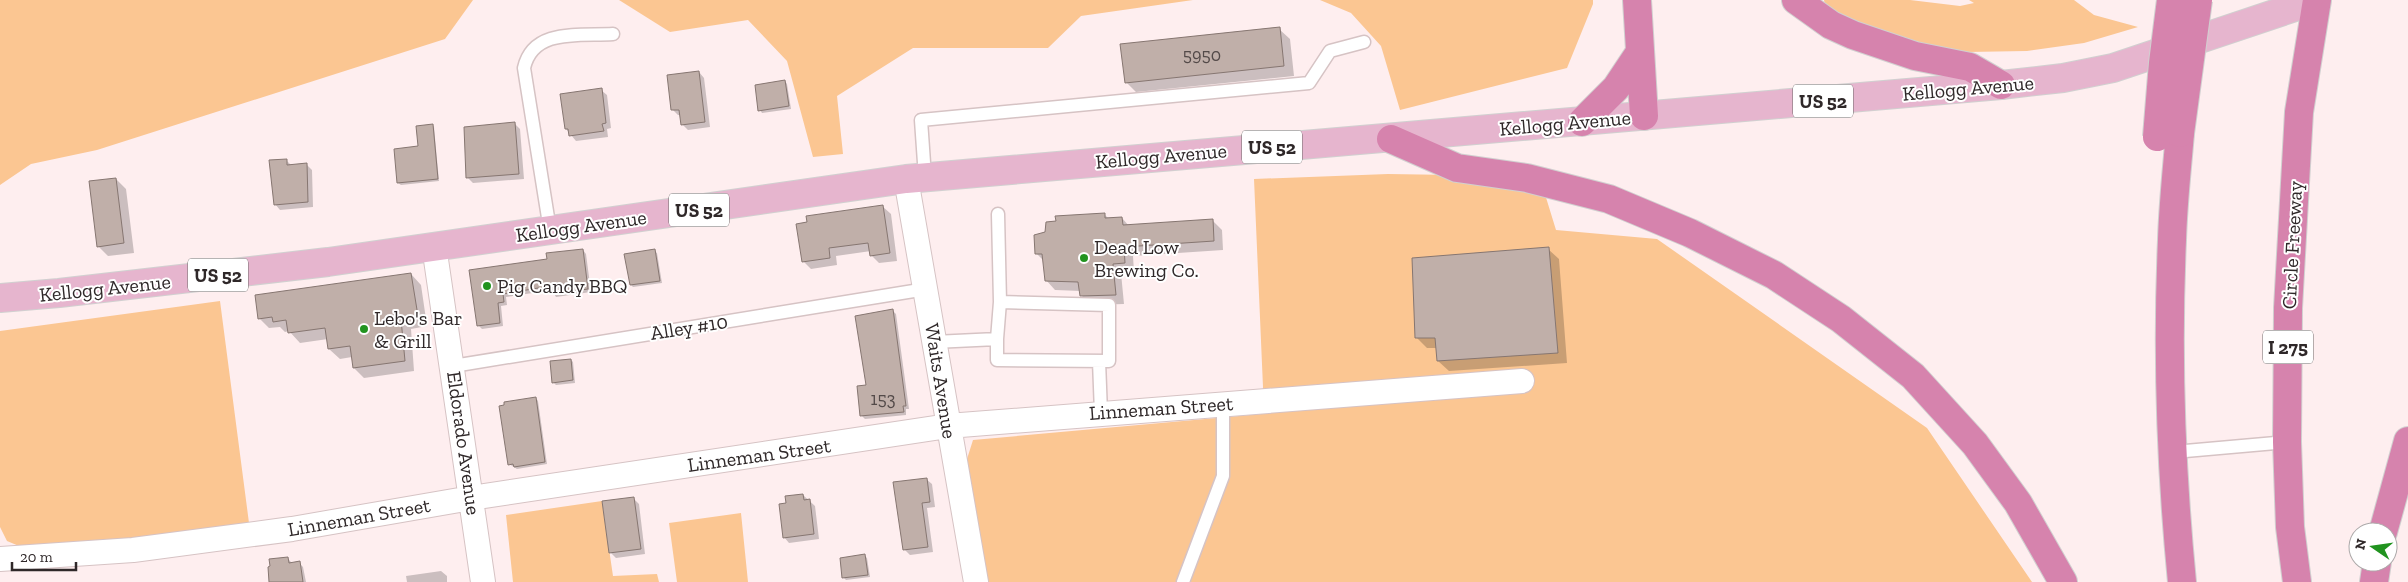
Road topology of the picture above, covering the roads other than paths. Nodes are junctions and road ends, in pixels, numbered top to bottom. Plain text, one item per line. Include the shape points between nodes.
1 (1637, 0) edge
2 (1796, 0) edge
3 (2172, 0) edge
4 (2198, 0) edge
5 (2317, 0) edge
6 (613, 34) dead end
7 (1364, 42) dead end
8 (1640, 52) junction
9 (2001, 85) junction
10 (1644, 116) junction
11 (1582, 122) junction
12 (2168, 135) junction
13 (1391, 139) junction
14 (916, 178) junction
15 (998, 214) dead end
16 (550, 230) junction
17 (434, 246) junction
18 (926, 289) junction
19 (0, 298) edge
20 (1000, 302) junction
21 (997, 339) junction
22 (934, 342) junction
23 (1099, 361) junction
24 (453, 366) junction
25 (1522, 382) dead end
26 (1223, 404) junction
27 (1101, 413) junction
28 (948, 426) junction
29 (2408, 441) edge
30 (2287, 442) junction
31 (2174, 452) junction
32 (471, 498) junction
33 (2386, 522) edge
34 (0, 559) edge
35 (483, 582) edge
36 (976, 582) edge
37 (1183, 582) edge
38 (2063, 582) edge
39 (2182, 582) edge
40 (2297, 582) edge

1 - 8 highway
2 - 9 highway via 1831,25 1853,35 1915,56 1970,66
3 - 12 highway, bridge via 2163,63
4 - 12 highway, bridge
5 - 9 main road, Kellogg Avenue / US 52 via 2113,68
5 - 30 highway, Circle Freeway / I 275 via 2299,112 2288,308
6 - 16 lane via 552,38 535,45 526,57 524,68
7 - 14 lane via 1330,51 1309,83 921,120
8 - 10 highway
8 - 11 highway via 1616,88
9 - 10 main road, Kellogg Avenue / US 52
10 - 11 main road, Kellogg Avenue / US 52
11 - 13 main road, Kellogg Avenue / US 52
12 - 31 highway
13 - 14 main road, Kellogg Avenue / US 52 via 1153,156
13 - 38 highway via 1457,168 1527,178 1609,199 1690,232 1774,275 1841,319 1913,376 1975,444 2018,503
14 - 16 main road, Kellogg Avenue / US 52
14 - 18 street, Waits Avenue
15 - 20 lane
16 - 17 main road, Kellogg Avenue / US 52
17 - 19 main road, Kellogg Avenue / US 52 via 328,262
17 - 24 street, Eldorado Avenue
18 - 22 street, Waits Avenue
18 - 24 lane, Alley #10
20 - 21 lane
20 - 23 lane via 1109,305 1109,361
21 - 22 lane
21 - 23 lane via 998,360
22 - 28 street, Waits Avenue
23 - 27 lane
24 - 32 street, Eldorado Avenue
25 - 26 street, Linneman Street
26 - 27 street, Linneman Street
26 - 37 lane via 1223,476
27 - 28 street, Linneman Street
28 - 32 street, Linneman Street
28 - 36 street, Waits Avenue
29 - 33 highway
30 - 31 lane
30 - 40 highway, Circle Freeway / I 275 via 2290,527
31 - 39 highway via 2175,512
32 - 34 street, Linneman Street via 292,529 133,550
32 - 35 street, Eldorado Avenue

